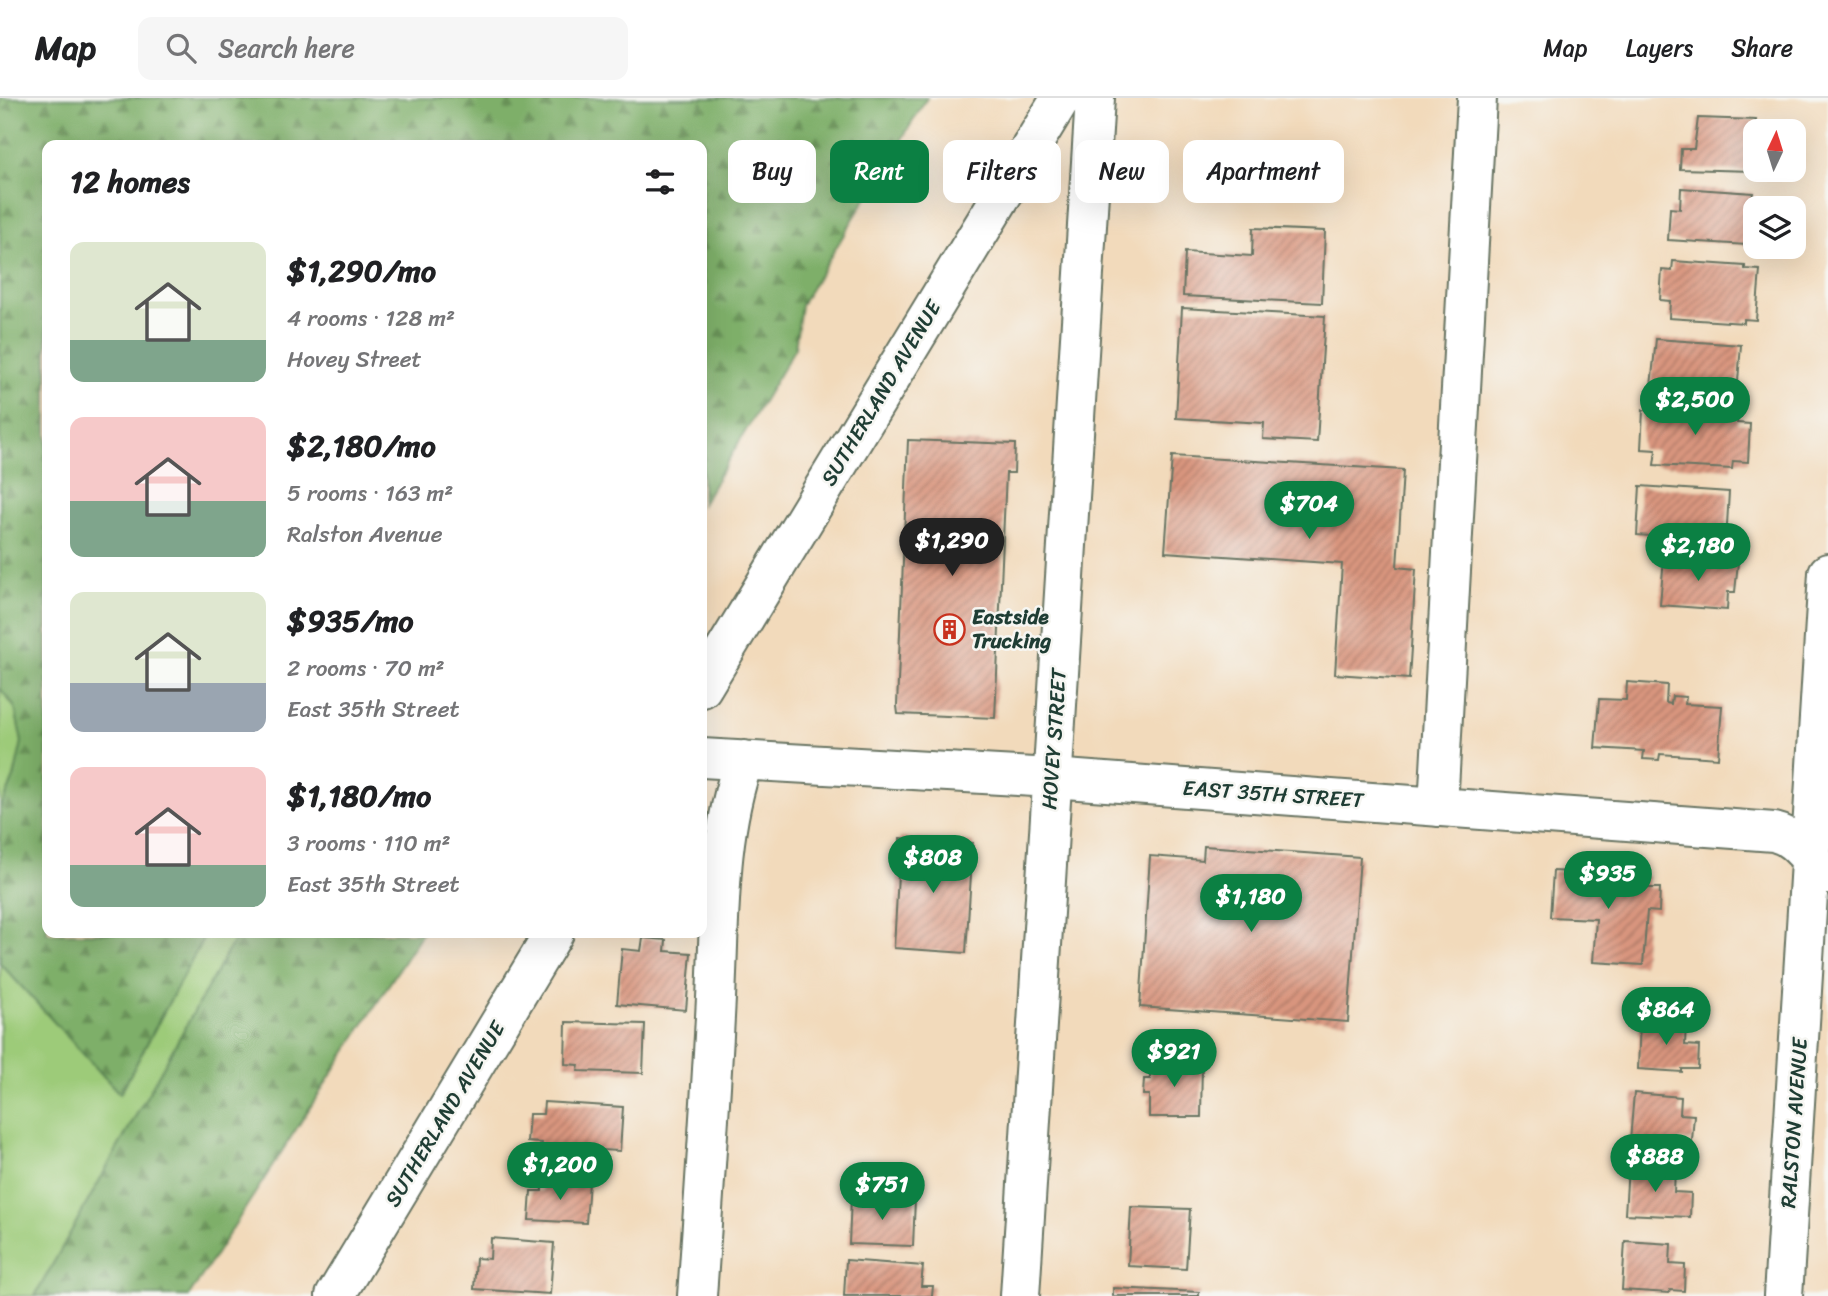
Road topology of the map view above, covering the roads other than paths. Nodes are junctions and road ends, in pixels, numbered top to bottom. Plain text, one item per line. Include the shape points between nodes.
1 (1060, 98) edge
2 (1095, 98) edge
3 (1477, 98) edge
4 (1828, 573) edge
5 (707, 680) edge
6 (707, 758) edge
7 (744, 760) junction
8 (1052, 778) junction
9 (1438, 807) junction
10 (1819, 867) edge
11 (551, 938) edge
12 (335, 1296) edge
13 (697, 1296) edge
14 (1020, 1296) edge
15 (1783, 1296) edge

1 - 5 street, SUTHERLAND AVENUE
2 - 8 street, HOVEY STREET
3 - 9 street
4 - 10 street, RALSTON AVENUE
6 - 7 street, EAST 35TH STREET
7 - 8 street, EAST 35TH STREET
7 - 13 street via 726,828 721,884
8 - 9 street, EAST 35TH STREET
8 - 14 street, HOVEY STREET
9 - 10 street, EAST 35TH STREET via 1774,832 1794,841
10 - 15 street, RALSTON AVENUE
11 - 12 street, SUTHERLAND AVENUE

